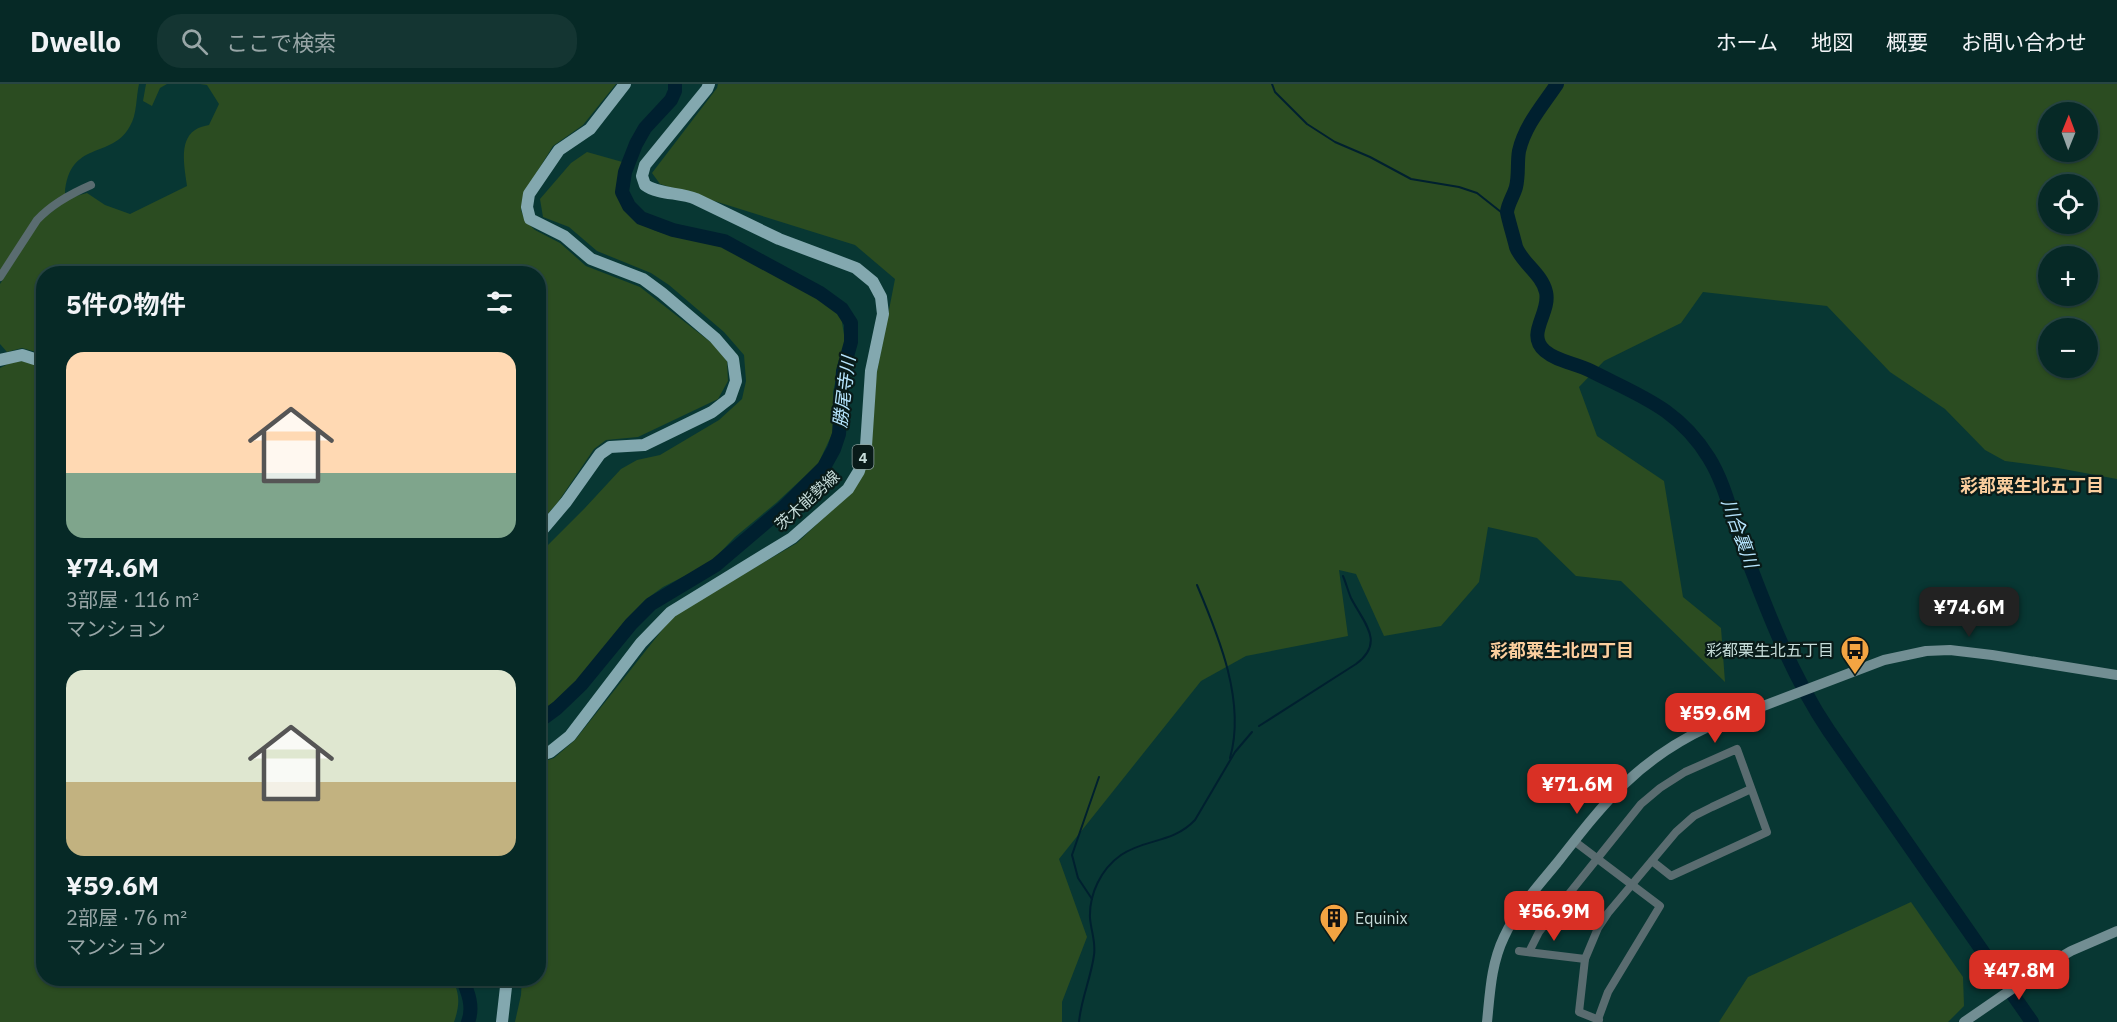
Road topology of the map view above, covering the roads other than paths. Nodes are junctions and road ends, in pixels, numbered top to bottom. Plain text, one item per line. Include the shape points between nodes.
1 (625, 84) edge
2 (709, 84) edge
3 (91, 185) dead end
4 (0, 277) edge
5 (2, 357) edge
6 (36, 359) edge
7 (546, 526) edge
8 (2117, 675) edge
9 (546, 753) edge
10 (1751, 789) junction
11 (1574, 841) junction
12 (1598, 857) junction
13 (1652, 861) junction
14 (1631, 883) junction
15 (2117, 931) edge
16 (1519, 951) dead end
17 (1529, 952) junction
18 (1586, 958) junction
19 (506, 986) edge
20 (1598, 1021) edge
21 (502, 1022) edge
22 (1486, 1022) edge
23 (1964, 1022) edge

1 - 7 main road via 590,129 558,150 529,194 530,219 564,236 591,259 643,279 662,293 715,338 733,359 736,381 730,398 712,412 644,445 610,447 600,454
2 - 9 main road, 茨木能勢線 / 4 via 645,165 645,185 653,191 696,199 779,239 856,268 873,282 881,297 883,314 871,371 864,454 848,489 792,538 671,612 641,643 570,736
3 - 4 street via 69,195 37,220
5 - 6 main road via 22,355
8 - 11 street via 1950,650 1884,660 1682,739 1655,757 1606,801
10 - 12 street via 1737,749 1708,760 1685,771 1641,804
10 - 13 street via 1694,816
10 - 13 street via 1767,832 1671,876
11 - 12 street
11 - 22 street via 1523,906 1503,939
12 - 14 street
12 - 17 street via 1539,932
13 - 14 street
14 - 18 street via 1598,928
14 - 20 street via 1660,906 1608,992
15 - 23 street via 2045,966
16 - 17 street
17 - 18 street
18 - 20 street via 1579,1012
19 - 21 main road

